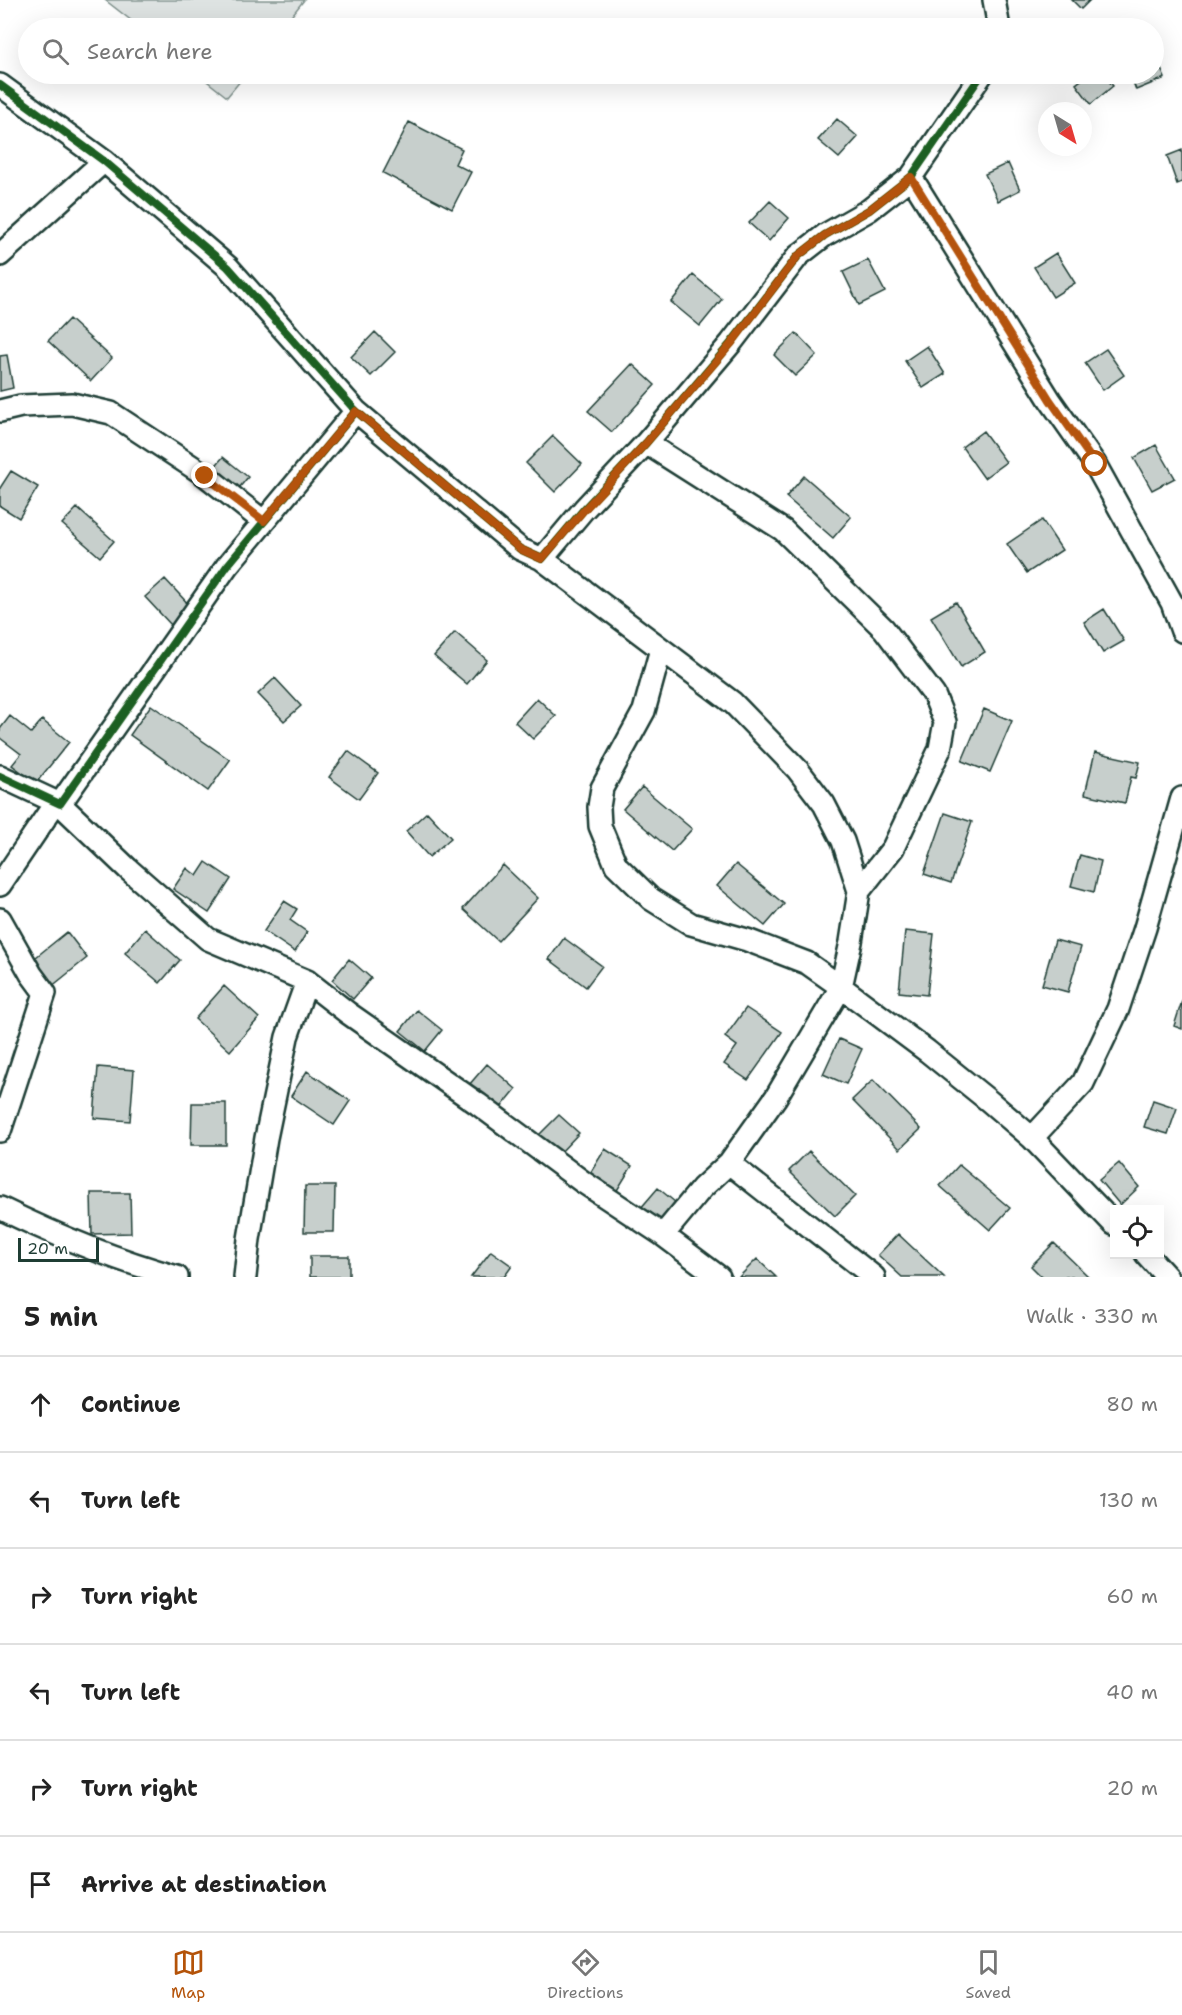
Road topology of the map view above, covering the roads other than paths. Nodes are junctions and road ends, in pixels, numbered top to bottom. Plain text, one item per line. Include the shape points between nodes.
1 (994, 0) edge
2 (997, 18) edge
3 (975, 84) edge
4 (0, 85) edge
5 (104, 161) junction
6 (911, 177) junction
7 (0, 255) edge
8 (0, 411) edge
9 (356, 411) junction
10 (646, 443) junction
11 (264, 521) junction
12 (542, 559) junction
13 (1182, 631) edge
14 (661, 649) junction
15 (0, 776) edge
16 (1182, 798) edge
17 (58, 803) junction
18 (0, 885) edge
19 (859, 891) junction
20 (0, 919) edge
21 (307, 981) junction
22 (841, 987) junction
23 (0, 1131) edge
24 (1032, 1138) junction
25 (729, 1163) junction
26 (0, 1208) edge
27 (1110, 1220) edge
28 (663, 1235) junction
29 (1151, 1259) edge
30 (177, 1277) edge
31 (245, 1277) edge
32 (719, 1277) edge
33 (874, 1277) edge
34 (1168, 1277) edge

1 - 2 street
3 - 6 street
4 - 5 street
5 - 7 street
5 - 9 street via 228,267
6 - 10 street via 798,256 731,344
6 - 13 street via 1050,400 1095,464 1172,603
8 - 11 street via 72,404 111,412
9 - 11 street
9 - 12 street via 520,549
10 - 12 street
10 - 19 street via 783,530 884,629 934,695 945,722 940,749 893,848
11 - 17 street via 227,566
12 - 14 street
14 - 19 street via 733,703 798,770 824,804 843,841
14 - 22 street via 644,711 602,788 600,826 616,864 651,899 691,924 807,963
15 - 17 street
16 - 24 street via 1118,1009 1083,1083
17 - 18 street
17 - 21 street via 208,939
19 - 22 street
20 - 23 street via 45,993
21 - 28 street via 583,1182
21 - 31 street via 285,1048 266,1138
22 - 24 street via 936,1058
22 - 25 street via 776,1097
24 - 27 street
25 - 28 street via 702,1188
25 - 33 street
26 - 30 street via 50,1233
28 - 32 street
29 - 34 street

